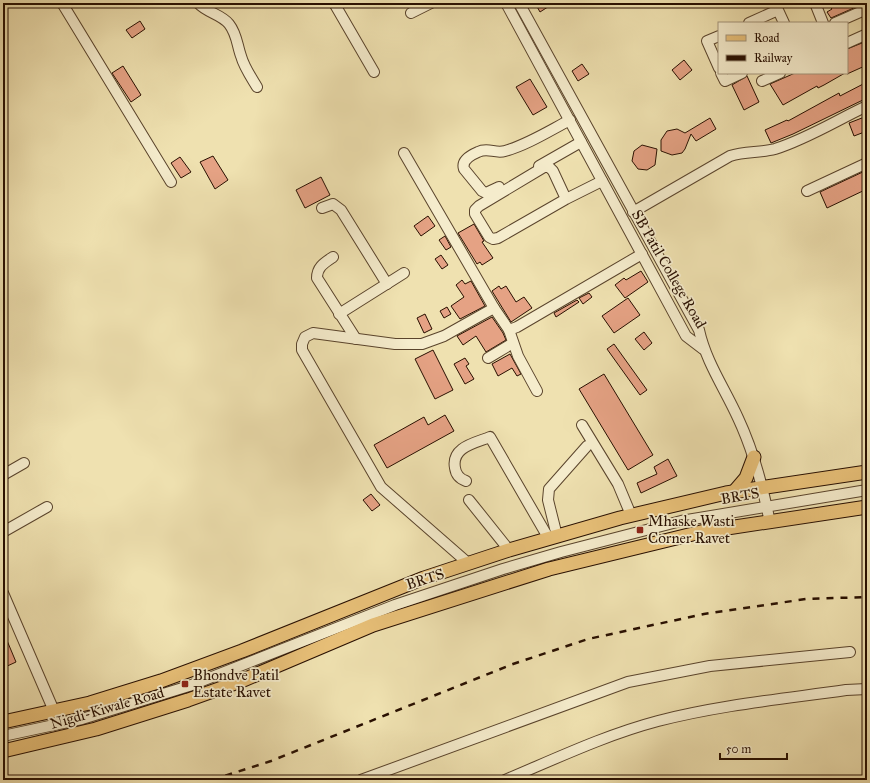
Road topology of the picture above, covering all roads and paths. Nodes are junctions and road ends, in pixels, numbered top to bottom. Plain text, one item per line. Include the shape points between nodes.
1 (62, 3) edge
2 (198, 3) edge
3 (334, 3) edge
4 (431, 3) edge
5 (506, 3) edge
6 (519, 3) edge
7 (815, 3) edge
8 (867, 9) edge
9 (411, 13) dead end
10 (751, 22) edge
11 (784, 22) edge
12 (823, 22) edge
13 (837, 22) edge
14 (867, 34) edge
15 (718, 36) edge
16 (848, 42) edge
17 (718, 66) edge
18 (374, 72) dead end
19 (722, 74) edge
20 (740, 74) edge
21 (778, 74) edge
22 (762, 81) dead end
23 (257, 87) dead end
24 (867, 106) edge
25 (570, 120) junction
26 (581, 142) junction
27 (404, 153) dead end
28 (867, 163) edge
29 (602, 181) junction
30 (171, 182) dead end
31 (807, 191) dead end
32 (566, 199) junction
33 (322, 208) dead end
34 (634, 212) junction
35 (642, 254) junction
36 (333, 257) dead end
37 (404, 273) dead end
38 (387, 284) junction
39 (494, 308) junction
40 (340, 314) junction
41 (509, 330) junction
42 (356, 339) junction
43 (513, 343) junction
44 (703, 349) junction
45 (488, 358) dead end
46 (537, 391) dead end
47 (582, 425) dead end
48 (587, 446) dead end
49 (754, 457) junction
50 (24, 463) dead end
51 (867, 472) edge
52 (3, 475) edge
53 (466, 481) dead end
54 (763, 487) junction
55 (867, 490) edge
56 (734, 492) junction
57 (469, 500) dead end
58 (767, 506) junction
59 (47, 507) dead end
60 (867, 507) edge
61 (631, 515) junction
62 (770, 523) junction
63 (3, 532) edge
64 (553, 538) junction
65 (509, 550) junction
66 (468, 563) junction
67 (3, 593) edge
68 (850, 652) dead end
69 (867, 689) edge
70 (54, 711) junction
71 (3, 722) edge
72 (3, 736) edge
73 (3, 751) edge
74 (361, 780) edge
75 (505, 780) edge

1 - 30 street
2 - 23 street via 204,9 220,16 232,28 238,39 243,63
3 - 18 street
4 - 9 street
5 - 25 street, SB Patil College Road
6 - 34 street, SB Patil College Road
7 - 12 street
8 - 13 street
10 - 11 street via 778,10
14 - 16 street
15 - 17 street via 707,41
19 - 20 street via 725,81
21 - 22 street
24 - 34 street via 774,149 741,152 730,156
25 - 26 street, SB Patil College Road
25 - 26 street via 515,148 502,152 490,149 476,152 464,160 462,165 486,193
26 - 29 street, SB Patil College Road
27 - 39 street
28 - 31 street
29 - 32 street
29 - 35 street, SB Patil College Road
32 - 32 street via 493,239 489,237 475,214 479,206 544,167 549,167 553,171
33 - 38 street via 333,204 341,210
34 - 44 street, SB Patil College Road via 700,330
35 - 41 street
35 - 44 street, SB Patil College Road via 686,336
36 - 40 street via 322,264 317,272 317,278
37 - 38 street
38 - 40 street
39 - 41 street
39 - 42 street via 444,336 422,344 395,344
40 - 42 street
41 - 43 street
42 - 66 street via 313,333 305,337 302,350 381,487
43 - 45 street
43 - 46 street
44 - 49 street via 738,417
47 - 61 street via 618,484
48 - 64 street via 549,489
49 - 54 street
49 - 56 main road via 746,478
50 - 52 street
51 - 54 main road, Nigdi-Kiwale Road
53 - 64 street via 460,479 456,472 454,457 464,448 490,437
54 - 56 main road, Nigdi-Kiwale Road
54 - 58 street
55 - 58 street, BRTS
56 - 61 main road, Nigdi-Kiwale Road
57 - 65 street
58 - 62 street
58 - 72 street, BRTS via 668,524 503,569 394,605 189,686 82,720
59 - 63 street
60 - 62 main road, Nigdi-Kiwale Road
61 - 64 main road, Nigdi-Kiwale Road
62 - 73 main road, Nigdi-Kiwale Road via 701,532 549,569 373,625 241,681 188,700 96,729
64 - 65 main road, Nigdi-Kiwale Road
65 - 66 main road, Nigdi-Kiwale Road
66 - 70 main road, Nigdi-Kiwale Road via 161,681 90,703
67 - 70 street
68 - 74 street via 710,666 628,682
69 - 75 street via 718,708 671,718 606,739
70 - 71 main road, Nigdi-Kiwale Road

